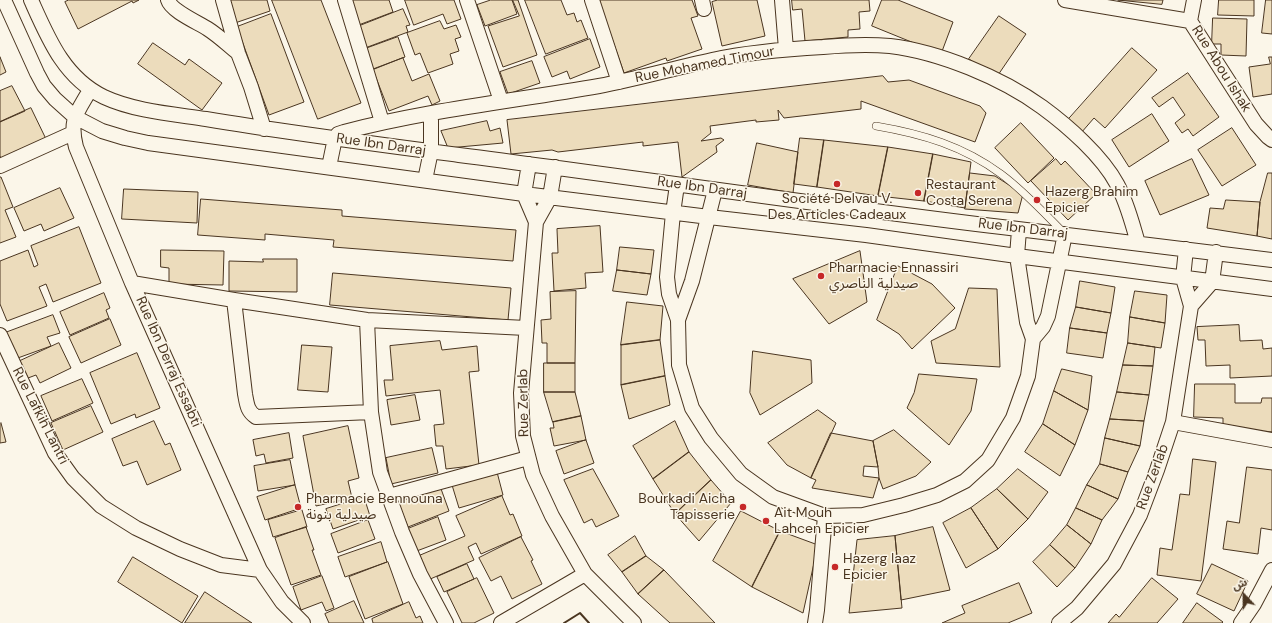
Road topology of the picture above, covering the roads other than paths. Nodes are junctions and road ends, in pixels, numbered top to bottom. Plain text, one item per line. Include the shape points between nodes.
1 (4, 0) edge
2 (31, 0) edge
3 (168, 0) edge
4 (223, 0) edge
5 (345, 0) edge
6 (467, 0) edge
7 (592, 0) edge
8 (782, 0) edge
9 (1065, 0) edge
10 (1194, 0) edge
11 (1190, 21) junction
12 (786, 49) junction
13 (238, 53) junction
14 (619, 82) junction
15 (90, 90) junction
16 (501, 101) junction
17 (431, 114) junction
18 (75, 117) junction
19 (382, 122) junction
20 (876, 126) dead end
21 (264, 129) junction
22 (73, 133) junction
23 (334, 138) junction
24 (1272, 140) edge
25 (431, 151) junction
26 (529, 164) junction
27 (0, 166) edge
28 (329, 167) junction
29 (555, 167) junction
30 (425, 180) junction
31 (677, 185) junction
32 (715, 190) junction
33 (524, 194) junction
34 (550, 197) junction
35 (673, 213) junction
36 (709, 217) junction
37 (536, 222) junction
38 (1019, 230) junction
39 (1065, 234) junction
40 (1138, 243) junction
41 (1186, 249) junction
42 (1216, 252) junction
43 (1017, 256) junction
44 (1272, 260) edge
45 (1060, 261) junction
46 (1183, 278) junction
47 (1212, 282) junction
48 (132, 283) junction
49 (1272, 289) edge
50 (234, 300) junction
51 (1191, 306) junction
52 (367, 320) junction
53 (678, 320) junction
54 (526, 328) junction
55 (0, 334) edge
56 (1034, 339) junction
57 (371, 412) junction
58 (1173, 422) junction
59 (1272, 440) edge
60 (528, 458) junction
61 (389, 496) junction
62 (825, 516) junction
63 (260, 570) junction
64 (1272, 570) edge
65 (585, 574) junction
66 (303, 623) edge
67 (446, 623) edge
68 (501, 623) edge
69 (634, 623) edge
70 (815, 623) edge
71 (1059, 623) edge
72 (1242, 623) edge

1 - 18 street, Rue Ibn Darraj via 44,86
2 - 15 street, Rue Ibn Darraj via 50,42 62,61
3 - 13 street via 174,8 209,30
4 - 13 street
5 - 19 street
6 - 16 street
7 - 14 street
8 - 12 street
9 - 11 street, Rue Abou Ishak
10 - 11 street
11 - 24 street, Rue Abou Ishak via 1256,124
12 - 14 street, Rue Mohamed Timour via 714,60
12 - 40 street, Rue Mohamed Timour via 865,44 892,46 926,53 985,75 1028,97 1078,136 1105,166 1117,184 1128,209
13 - 21 street
14 - 16 street, Rue Mohamed Timour
15 - 18 street, Rue Ibn Derraj Essabti
15 - 21 street, Rue Ibn Darraj via 107,99 134,107
16 - 17 street, Rue Mohamed Timour
17 - 19 street, Rue Mohamed Timour
17 - 25 street
18 - 22 street, Rue Ibn Derraj Essabti
18 - 28 street, Rue Ibn Darraj via 102,131 148,143
19 - 23 street, Rue Mohamed Timour via 338,134
20 - 39 lane via 908,131 967,153 1001,174 1023,192
21 - 23 street, Rue Ibn Darraj
22 - 27 street
22 - 48 street, Rue Ibn Derraj Essabti
23 - 25 street, Rue Ibn Darraj
23 - 28 street
25 - 26 street, Rue Ibn Darraj
25 - 30 street
26 - 29 street, Rue Ibn Darraj
26 - 33 street
28 - 30 street, Rue Ibn Darraj
29 - 31 street, Rue Ibn Darraj
29 - 34 street, Rue ZerIab
30 - 33 street, Rue Ibn Darraj
31 - 32 street, Rue Ibn Darraj
31 - 35 street
32 - 36 street
32 - 38 street, Rue Ibn Darraj
33 - 34 street, Rue Ibn Darraj
33 - 37 street, Rue ZerIab
34 - 35 street, Rue Ibn Darraj
34 - 37 street, Rue ZerIab
35 - 36 street, Rue Ibn Darraj
35 - 53 street via 667,277 669,294
36 - 43 street, Rue Ibn Darraj via 862,234
36 - 53 street via 692,281
37 - 54 street, Rue ZerIab
38 - 39 street, Rue Ibn Darraj
38 - 43 street
39 - 40 street, Rue Ibn Darraj
39 - 45 street
40 - 41 street, Rue Ibn Darraj
41 - 42 street, Rue Ibn Darraj
41 - 46 street, Rue ZerIab
42 - 44 street, Rue Ibn Darraj
42 - 47 street
43 - 45 street, Rue Ibn Darraj
43 - 56 street via 1027,322
45 - 46 street, Rue Ibn Darraj
45 - 56 street via 1048,316
46 - 47 street, Rue Ibn Darraj
46 - 51 street, Rue ZerIab
47 - 49 street, Rue Ibn Darraj
47 - 51 street
48 - 50 street
48 - 63 street, Rue Ibn Derraj Essabti
50 - 52 street
50 - 57 street via 245,394 251,413 256,416
51 - 58 street, Rue ZerIab
52 - 54 street
52 - 57 street
53 - 62 street via 679,365 692,408 712,438 740,474 773,497
54 - 60 street, Rue ZerIab via 521,392 522,436
55 - 63 street, Rue Lafkih Lantri via 55,453 73,478 102,506 136,528 180,549 221,565
56 - 62 street via 1028,376 1013,418 988,460 965,481 904,505 863,515
57 - 61 street via 380,472
58 - 59 street
58 - 71 street, Rue ZerIab via 1140,515 1114,564 1077,608
60 - 61 street
60 - 65 street, Rue ZerIab via 552,516
61 - 67 street via 420,574
62 - 70 street
63 - 66 street, Rue Ibn Derraj Essabti via 282,602
64 - 72 street
65 - 68 street
65 - 69 street, Rue ZerIab

